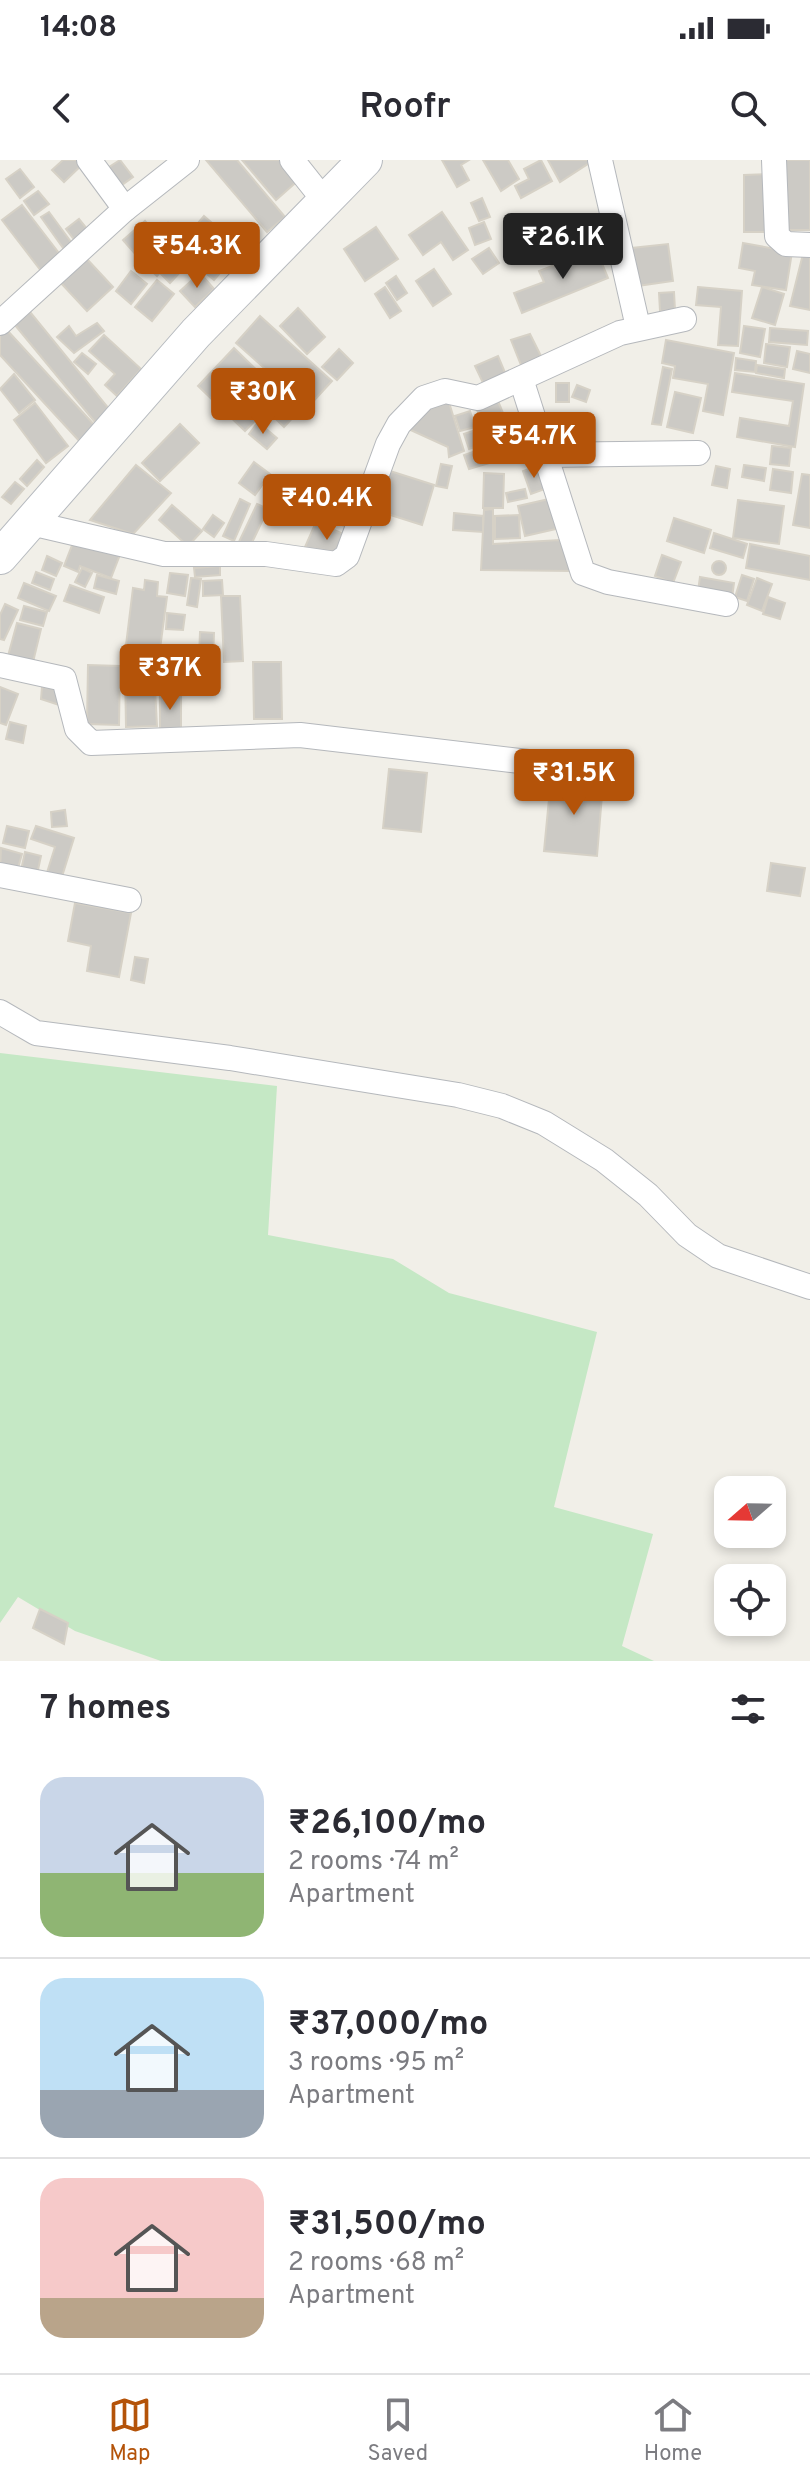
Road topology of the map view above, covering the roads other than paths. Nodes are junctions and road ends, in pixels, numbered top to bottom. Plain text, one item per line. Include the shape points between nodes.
1 (89, 160) edge
2 (187, 160) edge
3 (292, 160) edge
4 (365, 160) edge
5 (600, 160) edge
6 (774, 160) edge
7 (323, 199) junction
8 (125, 209) junction
9 (810, 245) edge
10 (684, 319) dead end
11 (0, 323) edge
12 (638, 327) junction
13 (521, 379) junction
14 (698, 453) dead end
15 (542, 455) junction
16 (31, 523) junction
17 (0, 557) edge
18 (726, 604) dead end
19 (0, 665) edge
20 (554, 765) dead end
21 (0, 875) edge
22 (129, 900) dead end
23 (0, 1012) edge
24 (810, 1287) edge

1 - 8 street
2 - 8 street
3 - 7 street
4 - 7 main road
5 - 12 street
6 - 9 street via 777,236 786,244
7 - 16 main road via 196,333
8 - 11 street
10 - 12 street
12 - 13 street
13 - 15 street
13 - 16 street via 478,398 445,391 413,406 388,444 347,556 336,564 266,554 164,554
14 - 15 street
15 - 18 street via 583,573
16 - 17 main road
19 - 20 street via 64,679 77,729 91,743 300,735
21 - 22 street
23 - 24 street via 36,1033 230,1058 502,1106 544,1123 604,1160 718,1256

